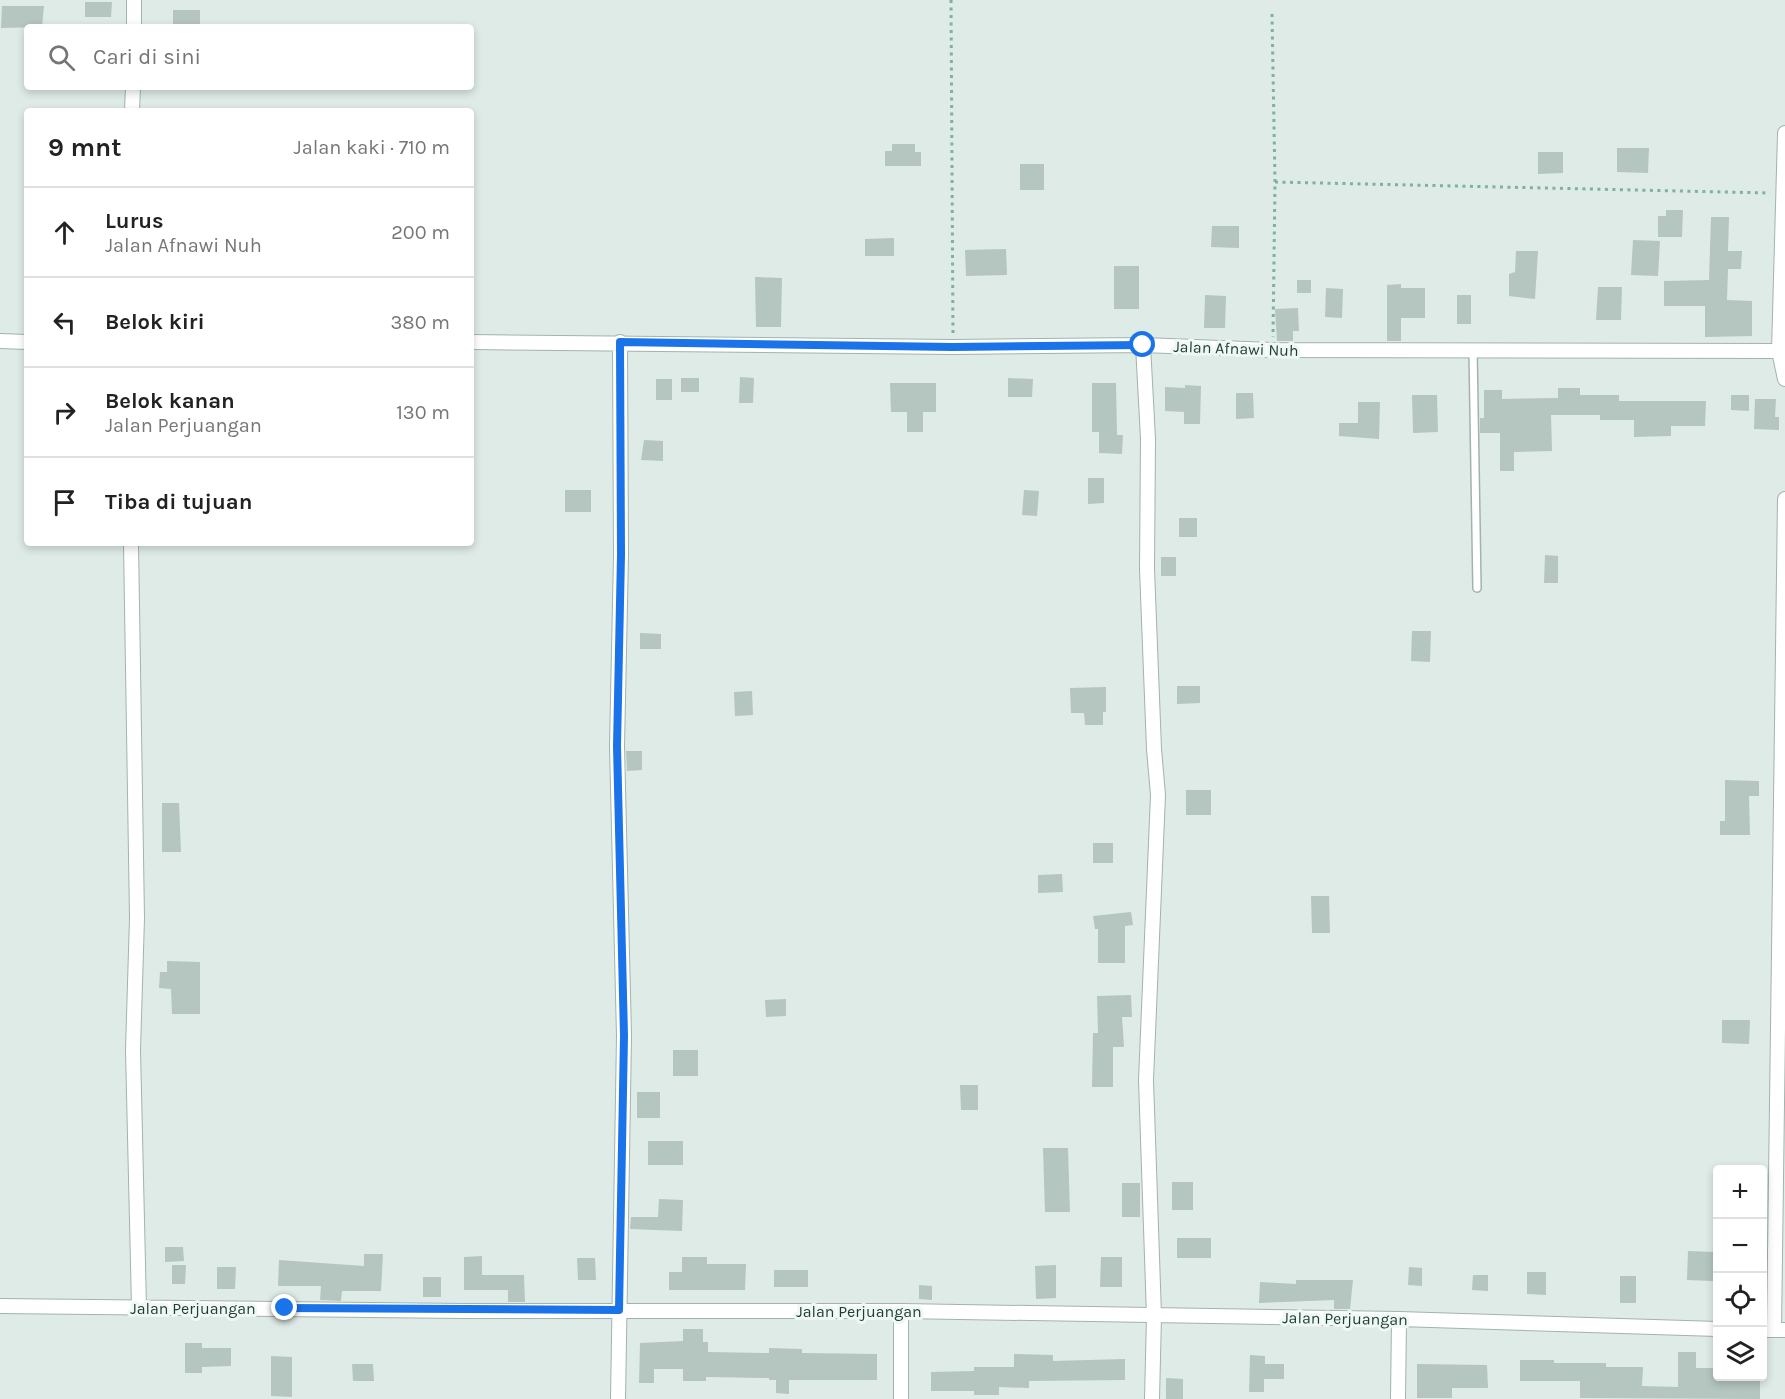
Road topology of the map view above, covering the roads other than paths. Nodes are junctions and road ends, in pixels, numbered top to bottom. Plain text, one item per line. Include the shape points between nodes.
1 (134, 0) edge
2 (134, 24) edge
3 (132, 90) edge
4 (132, 108) edge
5 (1785, 133) edge
6 (1784, 193) edge
7 (0, 341) edge
8 (24, 342) edge
9 (474, 342) edge
10 (620, 342) junction
11 (1143, 345) junction
12 (1473, 349) junction
13 (1782, 351) edge
14 (1785, 379) edge
15 (1785, 499) edge
16 (131, 546) edge
17 (1477, 588) dead end
18 (0, 1306) edge
19 (139, 1308) junction
20 (619, 1310) junction
21 (901, 1311) junction
22 (1154, 1316) junction
23 (1399, 1318) junction
24 (1713, 1329) edge
25 (1774, 1330) edge
26 (618, 1399) edge
27 (901, 1399) edge
28 (1152, 1399) edge
29 (1398, 1399) edge

1 - 2 street
3 - 4 street
5 - 6 street
6 - 13 street
7 - 8 street
9 - 10 street, Jalan Afnawi Nuh
10 - 11 street, Jalan Afnawi Nuh via 953,347
10 - 20 street via 617,746 624,1036
11 - 12 street, Jalan Afnawi Nuh via 1273,350
11 - 22 street via 1148,439 1147,568 1158,795 1146,1080
12 - 13 street, Jalan Afnawi Nuh
12 - 17 lane
13 - 14 street
15 - 25 street
16 - 19 street via 137,918 133,1050
18 - 19 street, Jalan Perjuangan
19 - 20 street, Jalan Perjuangan
20 - 21 street, Jalan Perjuangan
20 - 26 street
21 - 22 street, Jalan Perjuangan
21 - 27 street
22 - 23 street, Jalan Perjuangan
22 - 28 street
23 - 24 street, Jalan Perjuangan
23 - 29 street

